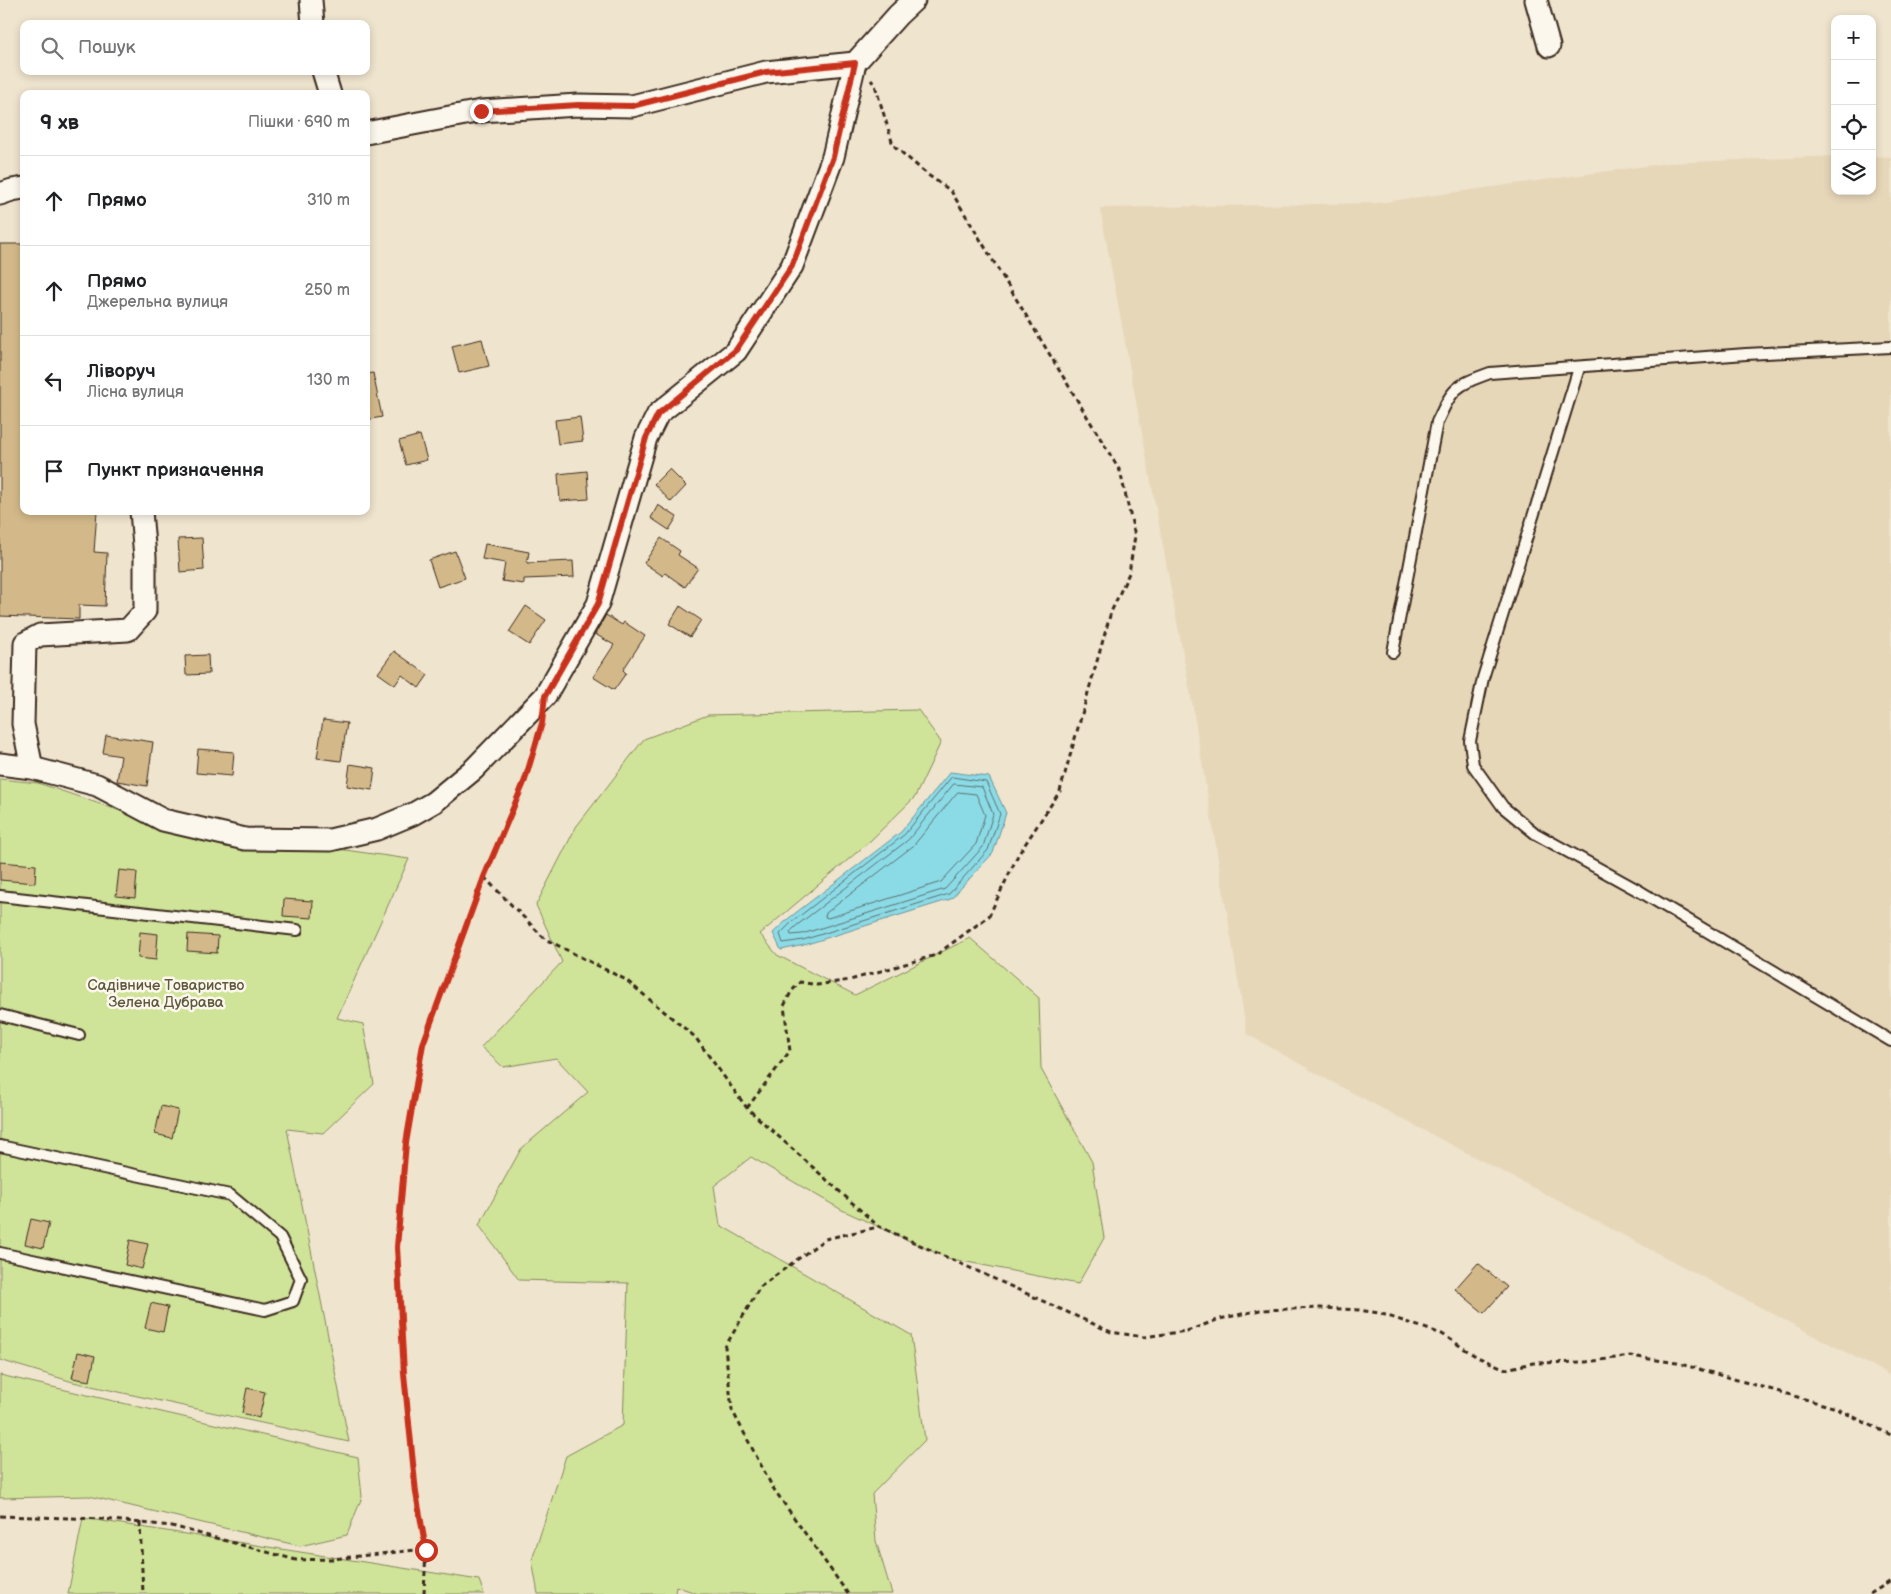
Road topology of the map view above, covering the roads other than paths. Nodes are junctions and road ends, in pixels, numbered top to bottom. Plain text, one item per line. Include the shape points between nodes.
1 (311, 0) edge
2 (914, 0) edge
3 (1536, 0) edge
4 (313, 20) edge
5 (1549, 46) dead end
6 (855, 63) junction
7 (324, 75) edge
8 (329, 90) edge
9 (370, 132) edge
10 (20, 189) edge
11 (0, 194) edge
12 (1891, 347) edge
13 (1579, 368) junction
14 (141, 515) edge
15 (1393, 652) dead end
16 (0, 764) edge
17 (32, 768) junction
18 (0, 896) edge
19 (297, 930) dead end
20 (0, 1015) edge
21 (79, 1035) dead end
22 (1891, 1041) edge
23 (0, 1146) edge
24 (0, 1254) edge

1 - 4 street
2 - 6 street
3 - 5 street
6 - 9 street via 766,72 632,106 578,105 481,111
6 - 17 street via 833,157 792,266 736,350 658,414 646,438 598,604 545,696 474,769 434,802 413,814 377,829 330,840 245,839 163,820 97,785
7 - 8 street
10 - 11 street
12 - 13 lane via 1746,354
13 - 15 lane via 1490,373 1465,382 1451,394 1437,422
13 - 22 lane via 1483,678 1470,741 1473,765 1503,807 1536,834 1650,896
14 - 17 street via 146,557 145,610 128,630 40,635 25,643 23,724
16 - 17 street
18 - 19 lane
20 - 21 lane
23 - 24 lane via 230,1195 280,1237 301,1279 293,1301 265,1310

